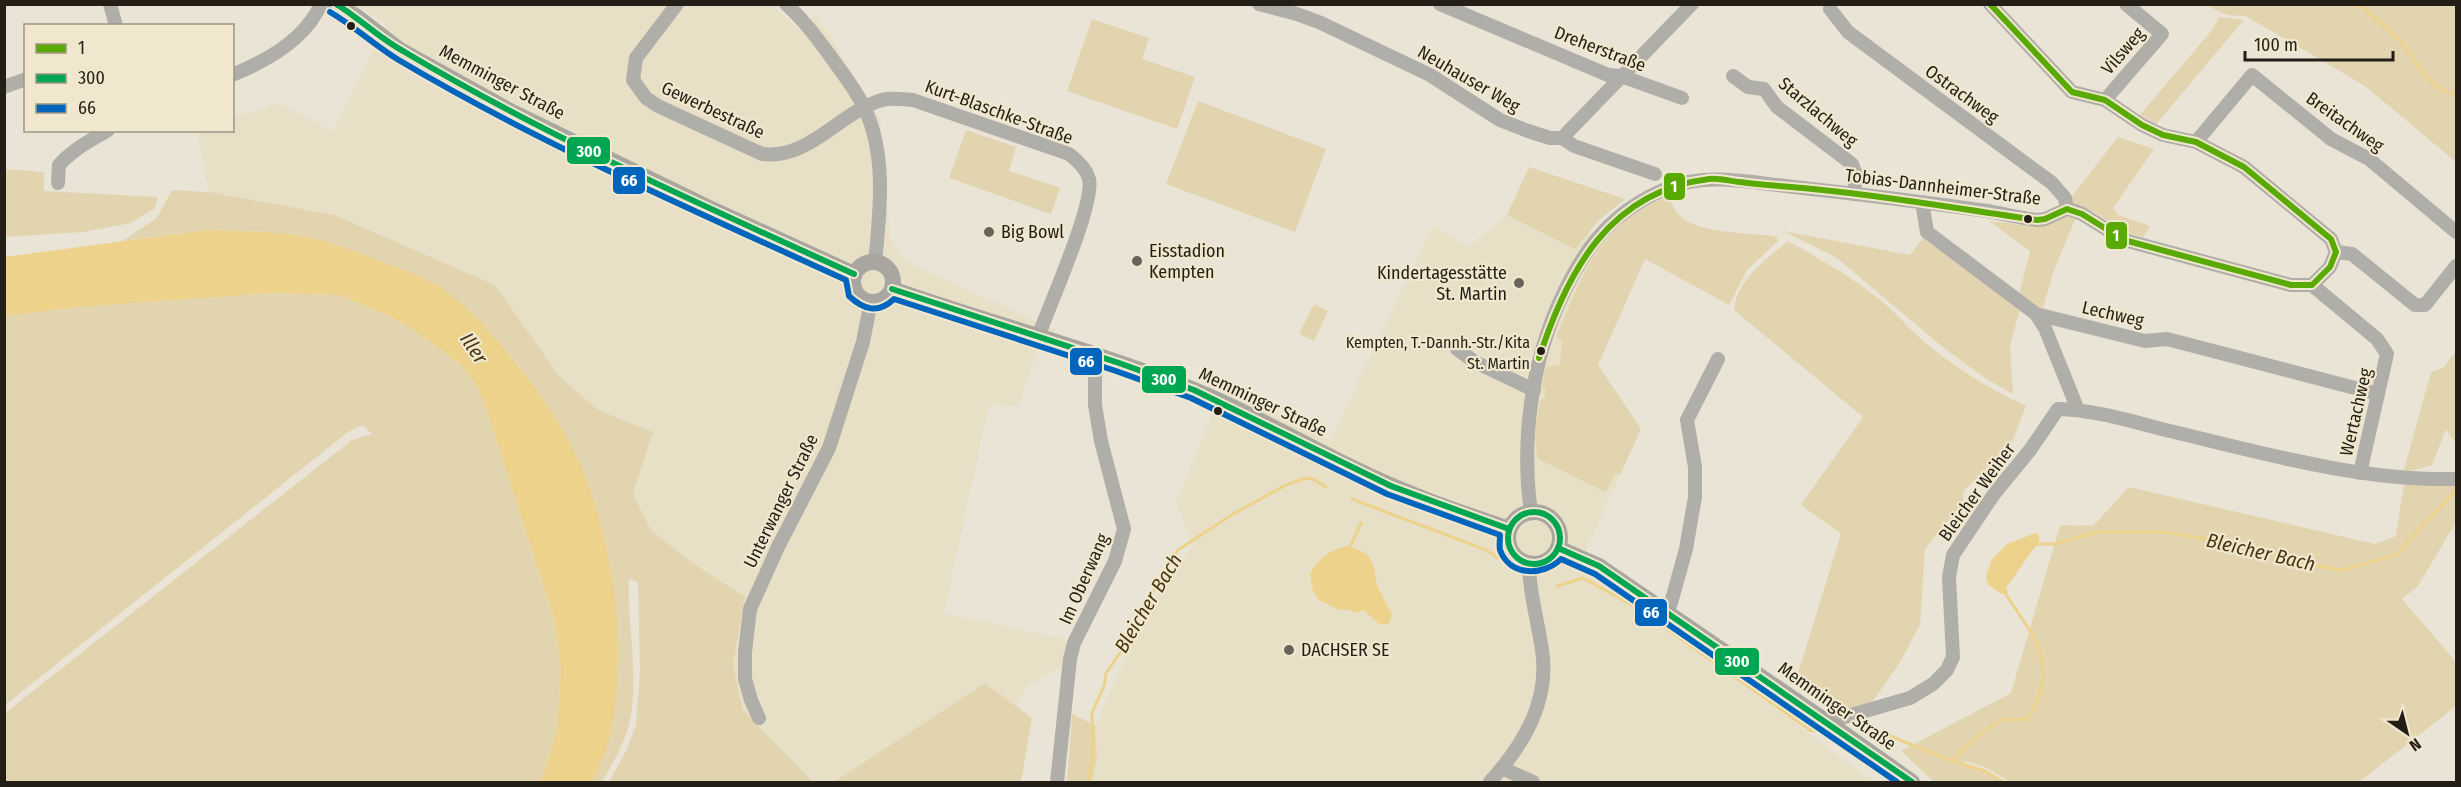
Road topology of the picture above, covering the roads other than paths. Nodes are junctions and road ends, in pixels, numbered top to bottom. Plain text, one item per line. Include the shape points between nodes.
1 (110, 4) edge
2 (321, 4) edge
3 (335, 4) edge
4 (677, 4) edge
5 (786, 4) edge
6 (1259, 4) edge
7 (1440, 4) edge
8 (1692, 4) edge
9 (1990, 4) edge
10 (2126, 4) edge
11 (1830, 9) dead end
12 (115, 24) edge
13 (234, 74) edge
14 (1621, 76) junction
15 (1733, 76) dead end
16 (24, 80) edge
17 (4, 87) edge
18 (1682, 98) dead end
19 (2105, 100) junction
20 (864, 107) junction
21 (105, 132) edge
22 (1562, 138) junction
23 (2196, 142) junction
24 (1655, 174) dead end
25 (58, 183) dead end
26 (1854, 194) junction
27 (1922, 202) junction
28 (2067, 209) junction
29 (2457, 232) edge
30 (2336, 252) junction
31 (875, 262) junction
32 (2457, 266) edge
33 (854, 274) junction
34 (2312, 285) junction
35 (892, 289) junction
36 (871, 301) junction
37 (2036, 314) junction
38 (1038, 337) junction
39 (1457, 349) dead end
40 (1095, 355) junction
41 (1718, 359) dead end
42 (1534, 390) junction
43 (2378, 394) junction
44 (2078, 410) junction
45 (2360, 473) junction
46 (2457, 478) edge
47 (1531, 512) junction
48 (1509, 529) junction
49 (1558, 548) junction
50 (1529, 564) junction
51 (1667, 611) junction
52 (759, 718) dead end
53 (1827, 722) junction
54 (1502, 768) junction
55 (1057, 783) edge
56 (1490, 783) edge
57 (1533, 783) edge
58 (1912, 783) edge

1 - 12 street
2 - 13 street via 293,40 272,56
3 - 33 main road, Memminger Straße via 400,50 512,112
4 - 20 street, Gewerbestraße via 634,65 633,80 646,98 658,106 762,154 774,155 802,147
5 - 20 street via 812,32
6 - 22 street, Neuhauser Weg via 1321,23 1420,70 1500,120
7 - 14 street, Dreherstraße via 1608,75
8 - 14 street
9 - 19 street via 2072,92
10 - 19 street, Vilsweg via 2162,34
11 - 28 street, Ostrachweg via 1848,32 2052,183 2065,198
14 - 18 street, Dreherstraße
14 - 22 street
15 - 26 street, Starzlachweg via 1748,87 1764,89 1777,106 1852,164 1856,175
16 - 17 street
19 - 23 street via 2163,135
20 - 31 street via 873,131 879,168
20 - 38 street, Kurt-Blaschke-Straße via 888,98 913,100 1069,154 1082,166 1089,178 1088,203
21 - 25 street via 68,155 59,165
22 - 24 street via 1574,146
23 - 29 street, Breitachweg via 2252,75 2331,139 2369,159
23 - 30 street via 2244,167 2269,186 2331,238
26 - 27 street, Tobias-Dannheimer-Straße
26 - 42 street, Tobias-Dannheimer-Straße via 1710,178 1669,187 1637,204 1600,233 1582,256 1545,338
27 - 28 street, Tobias-Dannheimer-Straße via 2037,220
27 - 37 street, Lechweg via 1927,232
28 - 34 street via 2136,244 2291,285
30 - 32 street via 2352,254 2420,306
30 - 34 street via 2334,262
31 - 33 main road via 863,265
31 - 35 main road via 891,274
33 - 36 main road via 856,291
34 - 43 street, Wertachweg via 2384,346 2387,362
35 - 36 main road via 881,300
35 - 38 main road, Memminger Straße
36 - 52 street, Unterwanger Straße via 863,342 829,448 750,609 745,679
37 - 43 street, Lechweg via 2145,341 2167,339
37 - 44 street
38 - 40 main road, Memminger Straße
39 - 42 street
40 - 48 main road, Memminger Straße via 1249,414 1395,488
40 - 55 street, Im Oberwang via 1095,405 1124,529 1120,550 1074,643
41 - 51 street via 1687,420 1695,467 1695,498 1686,549
42 - 47 street, Tobias-Dannheimer-Straße via 1527,471
43 - 45 street, Wertachweg
44 - 45 street
44 - 53 street, Bleicher Weiher via 2058,409 1953,555 1949,577 1953,657 1947,670 1910,698
45 - 46 street
47 - 48 main road via 1518,518
47 - 49 main road via 1555,522 1560,539
48 - 50 main road via 1509,547
49 - 50 main road via 1546,561
49 - 51 main road, Memminger Straße via 1599,566
50 - 54 street via 1545,670 1538,708
51 - 53 main road, Memminger Straße
53 - 58 main road, Memminger Straße
54 - 56 street
54 - 57 street

